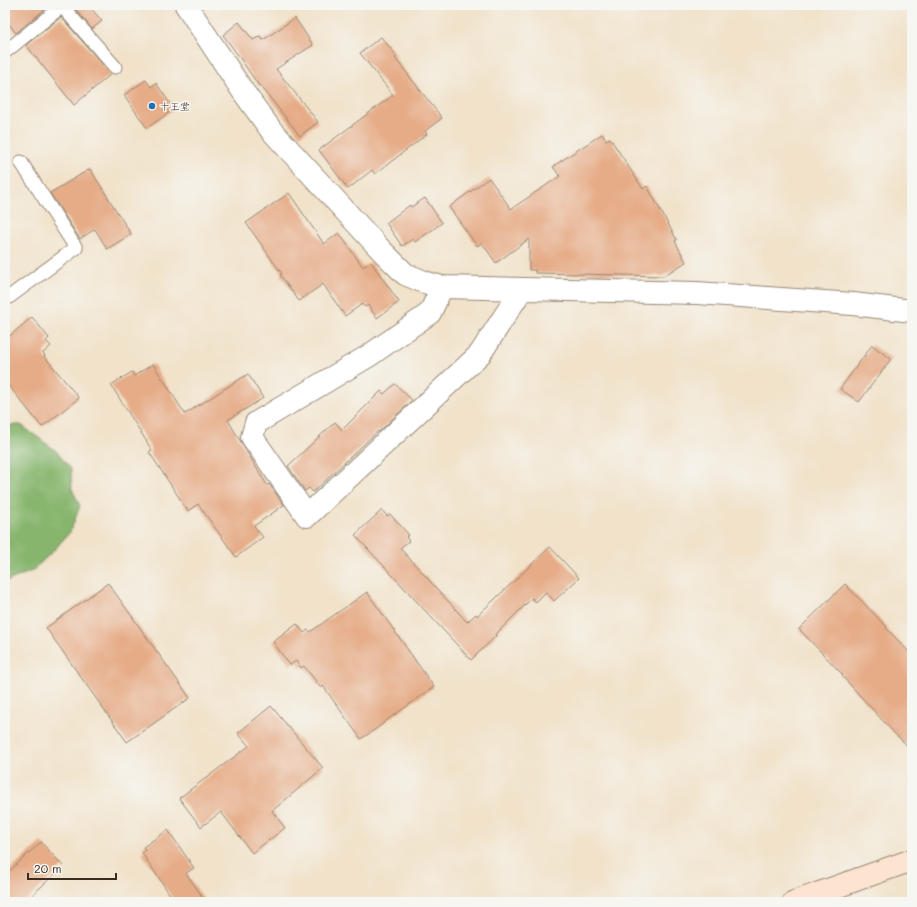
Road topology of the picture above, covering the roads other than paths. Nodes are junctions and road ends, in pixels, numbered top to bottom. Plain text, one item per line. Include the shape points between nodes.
1 (61, 5) edge
2 (186, 5) edge
3 (5, 52) edge
4 (116, 67) dead end
5 (21, 162) dead end
6 (442, 287) junction
7 (522, 289) junction
8 (5, 300) edge
9 (912, 312) edge
10 (912, 860) edge
11 (794, 902) edge

1 - 3 lane
1 - 4 lane
2 - 6 street via 271,130 405,274
5 - 8 lane via 76,248
6 - 7 street
6 - 7 street via 430,313 370,354 256,423 252,437 307,516 480,354
7 - 9 street via 697,293 853,304
10 - 11 main road

